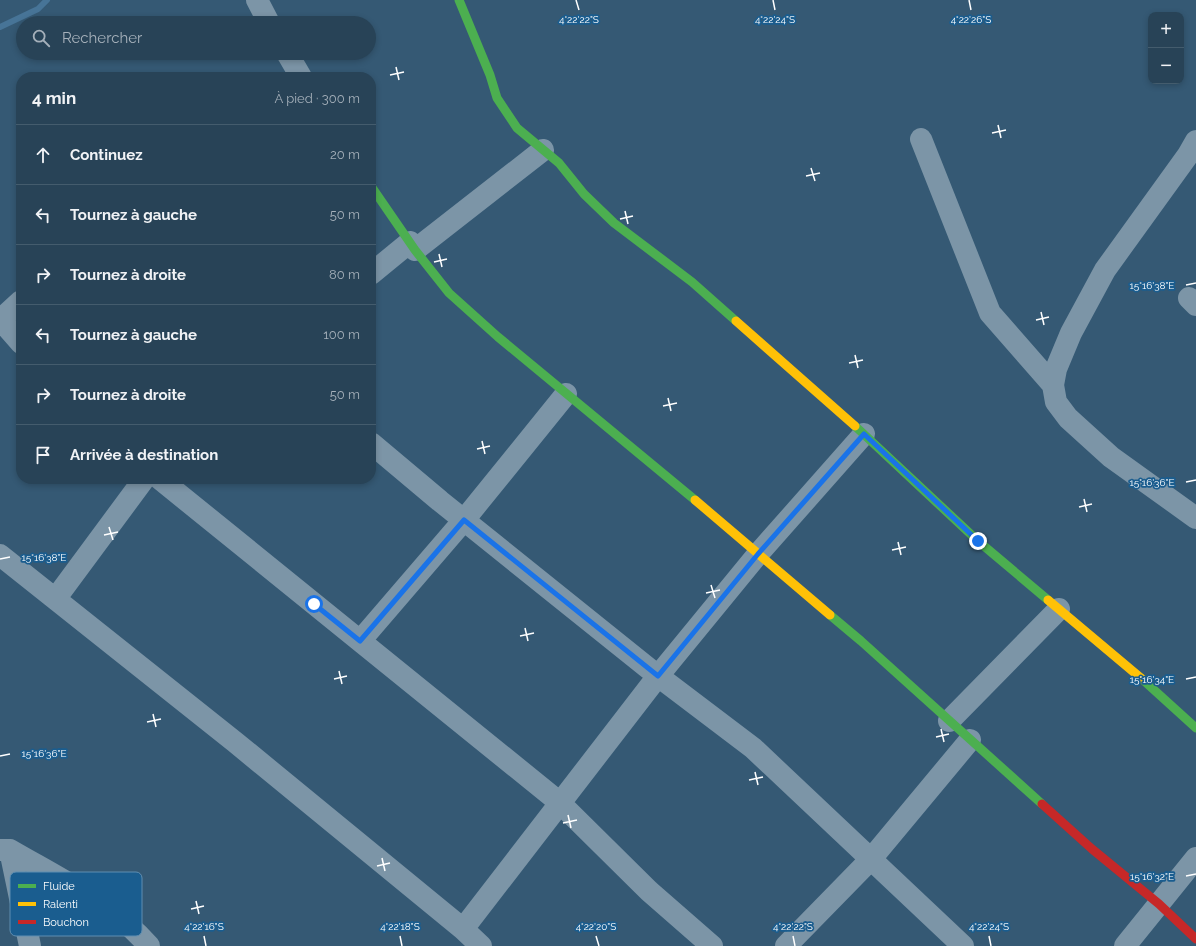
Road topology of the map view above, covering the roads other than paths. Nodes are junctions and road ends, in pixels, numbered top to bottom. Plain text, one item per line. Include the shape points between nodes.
1 (257, 0) edge
2 (459, 0) edge
3 (266, 16) edge
4 (291, 60) edge
5 (298, 72) edge
6 (922, 139) dead end
7 (1196, 141) edge
8 (543, 150) junction
9 (376, 193) edge
10 (412, 246) junction
11 (376, 271) edge
12 (16, 306) edge
13 (0, 319) edge
14 (16, 337) edge
15 (1053, 385) junction
16 (566, 394) junction
17 (864, 434) junction
18 (376, 447) edge
19 (140, 484) edge
20 (166, 484) edge
21 (1196, 518) edge
22 (464, 520) junction
23 (758, 554) junction
24 (0, 555) edge
25 (56, 598) junction
26 (1058, 608) junction
27 (360, 641) junction
28 (658, 676) junction
29 (949, 721) junction
30 (1196, 728) edge
31 (970, 740) junction
32 (559, 802) junction
33 (5, 850) edge
34 (1196, 858) edge
35 (871, 860) junction
36 (11, 872) edge
37 (44, 872) edge
38 (1159, 904) junction
39 (463, 929) junction
40 (27, 936) edge
41 (140, 936) edge
42 (1196, 939) edge
43 (30, 946) edge
44 (149, 946) edge
45 (481, 946) edge
46 (712, 946) edge
47 (786, 946) edge
48 (964, 946) edge
49 (1125, 946) edge

1 - 3 street
2 - 8 street via 497,98 517,128
4 - 5 street
6 - 15 street via 990,313
7 - 15 street via 1105,270 1071,333 1056,369
8 - 10 street
8 - 17 street via 559,163 584,194 614,223 692,282
9 - 10 street
10 - 11 street
10 - 16 street via 449,293
12 - 13 street
13 - 14 street
15 - 21 street via 1056,402 1068,418 1112,457
16 - 22 street
16 - 23 street
17 - 23 street
17 - 26 street via 978,541
18 - 22 street
19 - 25 street
20 - 27 street
22 - 27 street
22 - 28 street
23 - 28 street
23 - 29 street
24 - 25 street
25 - 39 street
26 - 29 street
26 - 30 street
27 - 32 street
28 - 32 street
28 - 35 street via 753,748
29 - 31 street
31 - 35 street
31 - 38 street via 1092,849
32 - 39 street
32 - 46 street via 649,891
33 - 36 street
33 - 37 street
34 - 38 street
35 - 47 street
35 - 48 street
38 - 42 street
38 - 49 street
39 - 45 street
40 - 43 street
41 - 44 street

